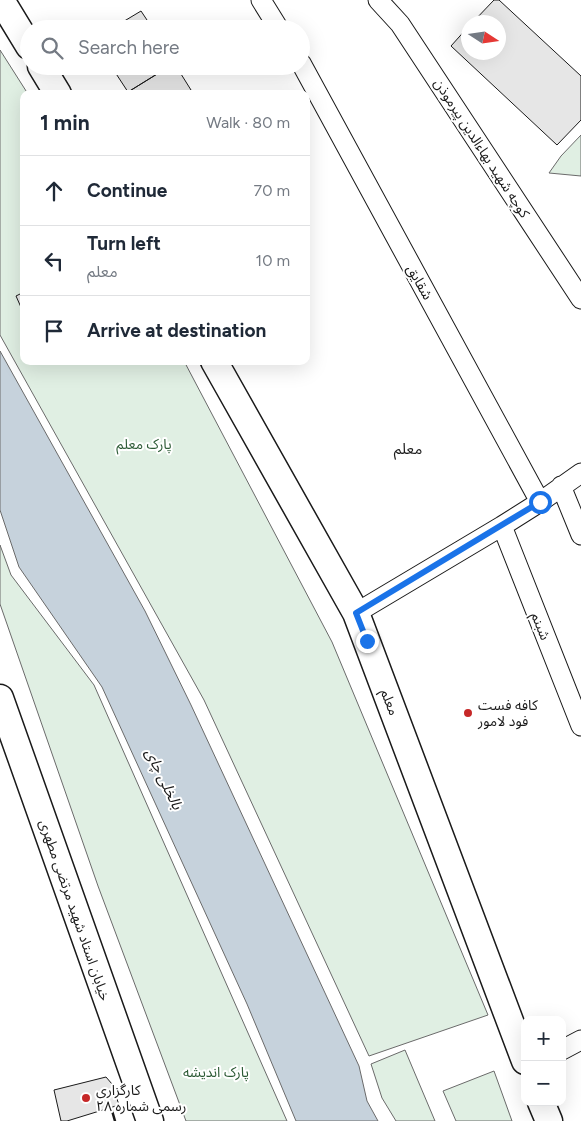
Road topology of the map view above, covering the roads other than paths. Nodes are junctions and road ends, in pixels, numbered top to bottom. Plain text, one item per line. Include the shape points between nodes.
1 (1, 0) edge
2 (261, 0) edge
3 (378, 0) edge
4 (274, 20) edge
5 (20, 31) edge
6 (46, 75) edge
7 (308, 75) edge
8 (56, 90) edge
9 (581, 299) edge
10 (216, 365) edge
11 (581, 473) edge
12 (561, 486) junction
13 (540, 502) junction
14 (502, 526) junction
15 (581, 535) edge
16 (356, 613) junction
17 (0, 698) edge
18 (581, 726) edge
19 (581, 1040) edge
20 (566, 1048) edge
21 (521, 1050) edge
22 (542, 1106) edge
23 (150, 1121) edge
24 (548, 1121) edge

1 - 5 main road
2 - 4 street
3 - 9 street, کوچه شهید بهاءالدین پیرموذن via 400,24
6 - 8 main road
7 - 13 street, شقایق
10 - 16 main road, معلم
11 - 12 street
12 - 13 street
12 - 15 street
13 - 14 street
14 - 16 street
14 - 18 street, شبنم
16 - 21 main road, معلم
17 - 23 main road, خیابان استاد شهید مرتضی مطهری
19 - 20 street
22 - 24 main road

